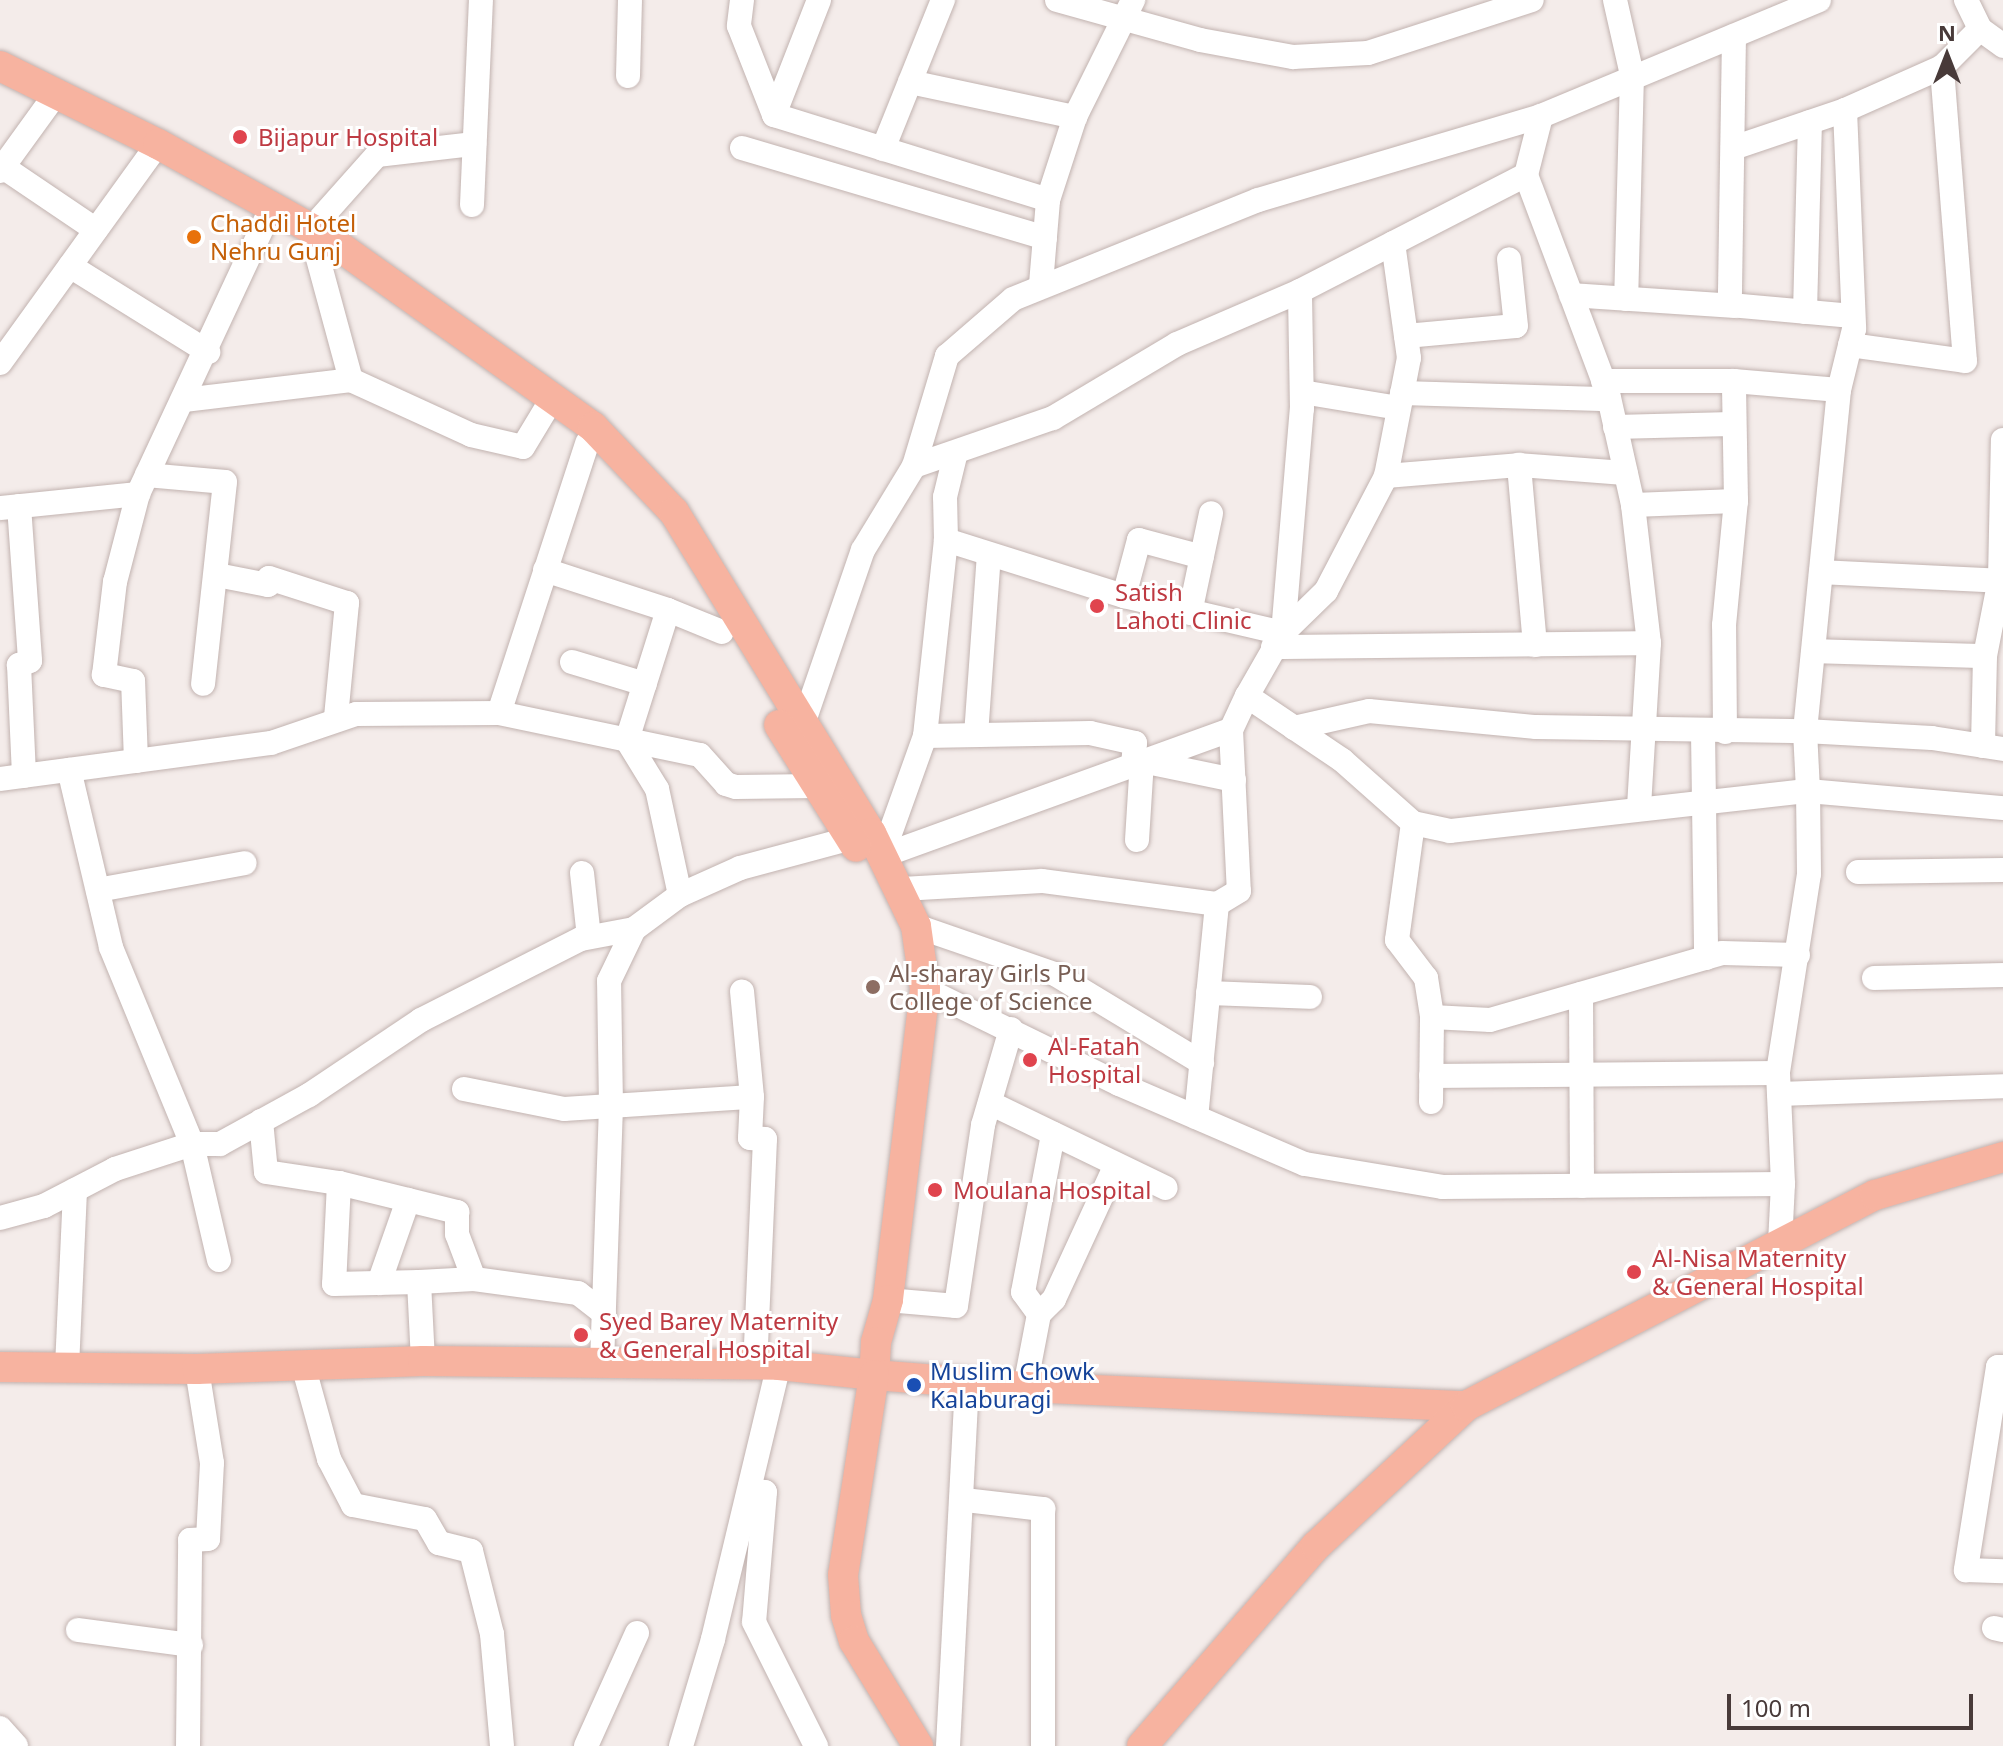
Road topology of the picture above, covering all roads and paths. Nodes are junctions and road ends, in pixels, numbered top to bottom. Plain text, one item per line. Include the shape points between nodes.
1 (481, 0) edge
2 (630, 0) edge
3 (742, 0) edge
4 (819, 0) edge
5 (943, 0) edge
6 (1057, 0) edge
7 (1532, 0) edge
8 (1615, 0) edge
9 (1819, 0) edge
10 (1966, 0) edge
11 (1499, 5) edge
12 (1130, 8) edge
13 (1980, 29) junction
14 (1734, 36) junction
15 (2003, 46) edge
16 (0, 66) edge
17 (1942, 67) junction
18 (1632, 75) junction
19 (628, 76) dead end
20 (910, 82) junction
21 (0, 85) edge
22 (50, 102) junction
23 (1845, 110) junction
24 (774, 115) junction
25 (1541, 116) junction
26 (1075, 117) junction
27 (1810, 122) junction
28 (474, 144) junction
29 (742, 148) dead end
30 (1733, 148) junction
31 (883, 149) junction
32 (152, 151) junction
33 (1, 169) edge
34 (1526, 175) junction
35 (1048, 200) junction
36 (472, 205) dead end
37 (266, 219) junction
38 (96, 230) junction
39 (1045, 238) junction
40 (314, 239) junction
41 (1393, 243) junction
42 (1509, 259) dead end
43 (70, 266) junction
44 (1041, 284) junction
45 (1300, 291) junction
46 (1571, 295) junction
47 (1626, 299) junction
48 (1735, 306) junction
49 (1805, 312) junction
50 (1853, 316) junction
51 (1406, 336) junction
52 (1850, 345) junction
53 (208, 352) junction
54 (0, 363) edge
55 (351, 380) junction
56 (1734, 381) junction
57 (1606, 390) junction
58 (1839, 390) junction
59 (1302, 392) junction
60 (184, 400) junction
61 (1401, 401) junction
62 (548, 404) junction
63 (1732, 424) junction
64 (1615, 427) junction
65 (2003, 440) edge
66 (587, 443) junction
67 (956, 452) junction
68 (1519, 465) junction
69 (914, 466) junction
70 (1626, 473) junction
71 (1386, 476) junction
72 (143, 485) junction
73 (1736, 501) junction
74 (1633, 505) junction
75 (9, 507) edge
76 (1211, 513) dead end
77 (946, 540) junction
78 (989, 555) junction
79 (1202, 557) junction
80 (545, 570) junction
81 (1821, 572) junction
82 (217, 575) junction
83 (2001, 580) edge
84 (1124, 596) junction
85 (668, 610) junction
86 (1190, 613) junction
87 (722, 632) junction
88 (1278, 640) junction
89 (1649, 643) junction
90 (1535, 645) junction
91 (1814, 651) junction
92 (572, 662) dead end
93 (1991, 668) edge
94 (203, 684) dead end
95 (645, 684) junction
96 (1247, 696) junction
97 (499, 713) junction
98 (336, 718) junction
99 (803, 724) junction
100 (1294, 728) junction
101 (1231, 730) junction
102 (1643, 731) junction
103 (1805, 731) junction
104 (1714, 732) junction
105 (976, 735) junction
106 (925, 736) junction
107 (627, 740) junction
108 (1993, 748) edge
109 (136, 761) junction
110 (1138, 762) junction
111 (69, 770) junction
112 (24, 776) junction
113 (0, 779) edge
114 (1234, 780) junction
115 (817, 786) junction
116 (1808, 791) junction
117 (1704, 800) junction
118 (1639, 808) junction
119 (2003, 808) edge
120 (1413, 823) junction
121 (1137, 840) dead end
122 (868, 842) junction
123 (245, 863) dead end
124 (2003, 870) edge
125 (1858, 872) dead end
126 (582, 873) dead end
127 (902, 889) junction
128 (98, 890) junction
129 (680, 895) junction
130 (1217, 904) junction
131 (916, 926) junction
132 (634, 929) junction
133 (589, 937) junction
134 (1798, 955) junction
135 (1706, 958) junction
136 (2003, 975) edge
137 (1874, 978) dead end
138 (925, 989) junction
139 (742, 991) dead end
140 (1208, 993) junction
141 (1581, 994) junction
142 (1310, 997) dead end
143 (1432, 1017) junction
144 (1011, 1029) junction
145 (1202, 1063) junction
146 (1582, 1074) junction
147 (1431, 1076) junction
148 (1779, 1083) junction
149 (2003, 1086) edge
150 (464, 1089) dead end
151 (752, 1097) junction
152 (1431, 1102) dead end
153 (990, 1103) junction
154 (611, 1106) junction
155 (1196, 1117) junction
156 (261, 1121) junction
157 (1053, 1134) junction
158 (192, 1144) junction
159 (2003, 1157) edge
160 (1116, 1165) junction
161 (339, 1183) junction
162 (1783, 1184) junction
163 (1582, 1186) junction
164 (1166, 1188) dead end
165 (75, 1190) junction
166 (408, 1200) junction
167 (0, 1218) edge
168 (1780, 1243) junction
169 (219, 1260) dead end
170 (474, 1279) junction
171 (419, 1282) junction
172 (379, 1283) junction
173 (888, 1300) junction
174 (604, 1313) junction
175 (1039, 1314) junction
176 (876, 1342) junction
177 (423, 1361) junction
178 (602, 1364) junction
179 (303, 1365) junction
180 (767, 1365) junction
181 (0, 1367) edge
182 (67, 1367) junction
183 (2003, 1367) edge
184 (197, 1369) junction
185 (874, 1375) junction
186 (967, 1384) junction
187 (1025, 1387) junction
188 (1466, 1406) junction
189 (750, 1490) junction
190 (965, 1500) junction
191 (2003, 1571) edge
192 (78, 1630) dead end
193 (637, 1633) dead end
194 (191, 1645) junction
195 (0, 1728) edge
196 (16, 1746) edge
197 (188, 1746) edge
198 (502, 1746) edge
199 (586, 1746) edge
200 (681, 1746) edge
201 (816, 1746) edge
202 (918, 1746) edge
203 (948, 1746) edge
204 (1043, 1746) edge
205 (1142, 1746) edge

1 - 28 street
2 - 19 street
3 - 24 street via 739,26
4 - 24 street
5 - 20 street
6 - 12 street
7 - 11 street
8 - 18 street
9 - 14 street
10 - 13 street
11 - 12 street via 1368,53 1293,57 1200,40
12 - 26 street
13 - 15 street
13 - 17 street
14 - 18 street
14 - 30 street
16 - 22 main road
17 - 23 street
17 - 52 street via 1965,361
18 - 25 street
18 - 47 street
20 - 26 street
20 - 31 street
21 - 22 main road
22 - 32 main road
22 - 33 street
23 - 27 street
23 - 50 street
24 - 31 street
25 - 34 street
25 - 44 street via 1258,200
26 - 35 street
27 - 30 street
27 - 49 street
28 - 36 street
28 - 40 street via 377,155
29 - 39 street
30 - 48 street via 1730,305
31 - 35 street
32 - 37 main road
32 - 38 street
32 - 40 main road
33 - 38 street
34 - 41 street
34 - 46 street
35 - 39 street
37 - 40 main road
37 - 53 street
38 - 43 street
39 - 44 street
40 - 55 street
40 - 62 main road
41 - 45 street
41 - 51 street
42 - 51 street via 1516,326
43 - 53 street
43 - 54 street
44 - 69 street via 1013,299 947,356
45 - 59 street
45 - 67 street via 1177,344 1053,418
46 - 47 street
46 - 57 street
47 - 48 street
48 - 49 street
49 - 50 street
50 - 52 street
51 - 61 street via 1409,358
52 - 58 street
53 - 60 street
55 - 60 street
55 - 62 street via 471,435 523,447
56 - 57 street
56 - 58 street
56 - 63 street
57 - 61 street
57 - 64 street
58 - 81 street
59 - 61 street
59 - 88 street
60 - 72 street
61 - 71 street
62 - 66 main road
62 - 99 main road via 625,456 674,512
63 - 64 street
63 - 73 street
64 - 70 street
65 - 83 street
66 - 80 street
66 - 87 main road via 645,505
67 - 69 street
67 - 77 street via 945,497
68 - 70 street
68 - 71 street
68 - 90 street
69 - 99 street via 863,550
70 - 74 street
71 - 88 street via 1326,591
72 - 75 street
72 - 82 street via 225,482
72 - 109 street via 115,582 104,675 133,681
73 - 74 street
73 - 104 street
74 - 89 street
75 - 112 street via 30,661 19,665
76 - 79 street
77 - 78 street
77 - 106 street
78 - 84 street
78 - 105 street
79 - 84 street via 1139,540
79 - 86 street
80 - 85 street
80 - 97 street
81 - 83 street
81 - 91 street
82 - 94 street
82 - 98 street via 268,585 269,578 347,603
83 - 93 street
84 - 86 street
85 - 87 street
85 - 95 street
86 - 88 street
87 - 115 main road
88 - 90 street
88 - 96 street
89 - 90 street
89 - 102 street
91 - 93 street
91 - 103 street
92 - 95 street
93 - 108 street
95 - 107 street
96 - 100 street
96 - 101 street
97 - 98 street
97 - 107 street
98 - 109 street via 271,743
99 - 122 main road
100 - 102 street via 1369,711
100 - 120 street via 1342,760
101 - 110 street
101 - 114 street
102 - 104 street
102 - 118 street
103 - 104 street
103 - 108 street via 1932,738
103 - 116 street
104 - 117 street
105 - 106 street
105 - 110 street via 1090,733 1135,743
106 - 122 street
107 - 115 street via 707,758 726,784
107 - 129 street via 657,789
109 - 111 street
110 - 114 street
110 - 121 street
110 - 122 street
111 - 112 street
111 - 128 street
112 - 113 street
114 - 130 street via 1239,891
115 - 122 main road
116 - 117 street
116 - 119 street
116 - 134 street via 1809,874
117 - 118 street
117 - 135 street
118 - 120 street via 1450,831
120 - 143 street via 1397,940 1426,978
122 - 127 main road
122 - 129 street via 740,868
122 - 176 main road via 888,894 904,961 905,1005 870,1318
123 - 128 street
124 - 125 street
126 - 133 street
127 - 130 street via 1042,881
127 - 131 main road
128 - 158 street via 111,947
129 - 132 street
130 - 140 street
131 - 138 main road
131 - 145 street via 1055,974
132 - 133 street
132 - 154 street via 609,981
133 - 156 street via 421,1020
134 - 135 street
134 - 148 street
135 - 141 street
136 - 137 street
138 - 144 street
138 - 173 main road
139 - 151 street
140 - 142 street
140 - 145 street
141 - 143 street via 1490,1020
141 - 146 street
143 - 147 street
144 - 153 street
144 - 155 street
145 - 155 street
146 - 147 street
146 - 148 street
146 - 163 street
147 - 152 street
148 - 149 street
148 - 162 street
150 - 154 street via 543,1107
151 - 154 street
151 - 180 street via 750,1138 765,1139
153 - 157 street
153 - 173 street via 956,1306
154 - 174 street
155 - 163 street via 1305,1164 1442,1187
156 - 158 street via 220,1144
156 - 161 street via 266,1172
157 - 160 street
157 - 175 street via 1023,1292
158 - 165 street via 115,1169
158 - 169 street
159 - 168 main road via 1875,1195
160 - 164 street
160 - 175 street via 1054,1299
161 - 166 street
161 - 172 street via 334,1284
162 - 163 street
162 - 168 street
165 - 167 street via 44,1206
165 - 182 street
166 - 170 street via 457,1212 457,1234
166 - 172 street
168 - 188 main road
170 - 171 street
170 - 174 street via 578,1293
171 - 172 street
171 - 177 street
173 - 176 main road
174 - 178 street
175 - 187 street
176 - 185 main road
177 - 178 main road
177 - 179 main road
178 - 180 main road
179 - 184 main road
179 - 198 street via 329,1459 353,1505 425,1519 439,1543 471,1551 492,1634
180 - 185 main road
180 - 189 street
181 - 182 main road
182 - 184 main road
183 - 191 street via 1998,1367 1966,1570
184 - 194 street via 212,1463 208,1539 190,1540
185 - 186 main road
185 - 202 main road via 843,1575 846,1615 854,1641
186 - 187 main road
186 - 190 street
187 - 188 main road
188 - 205 main road via 1316,1546
189 - 200 street
189 - 201 street via 765,1492 754,1622
190 - 203 street
190 - 204 street via 1043,1509
192 - 194 street
193 - 199 street
194 - 197 street
195 - 196 street

